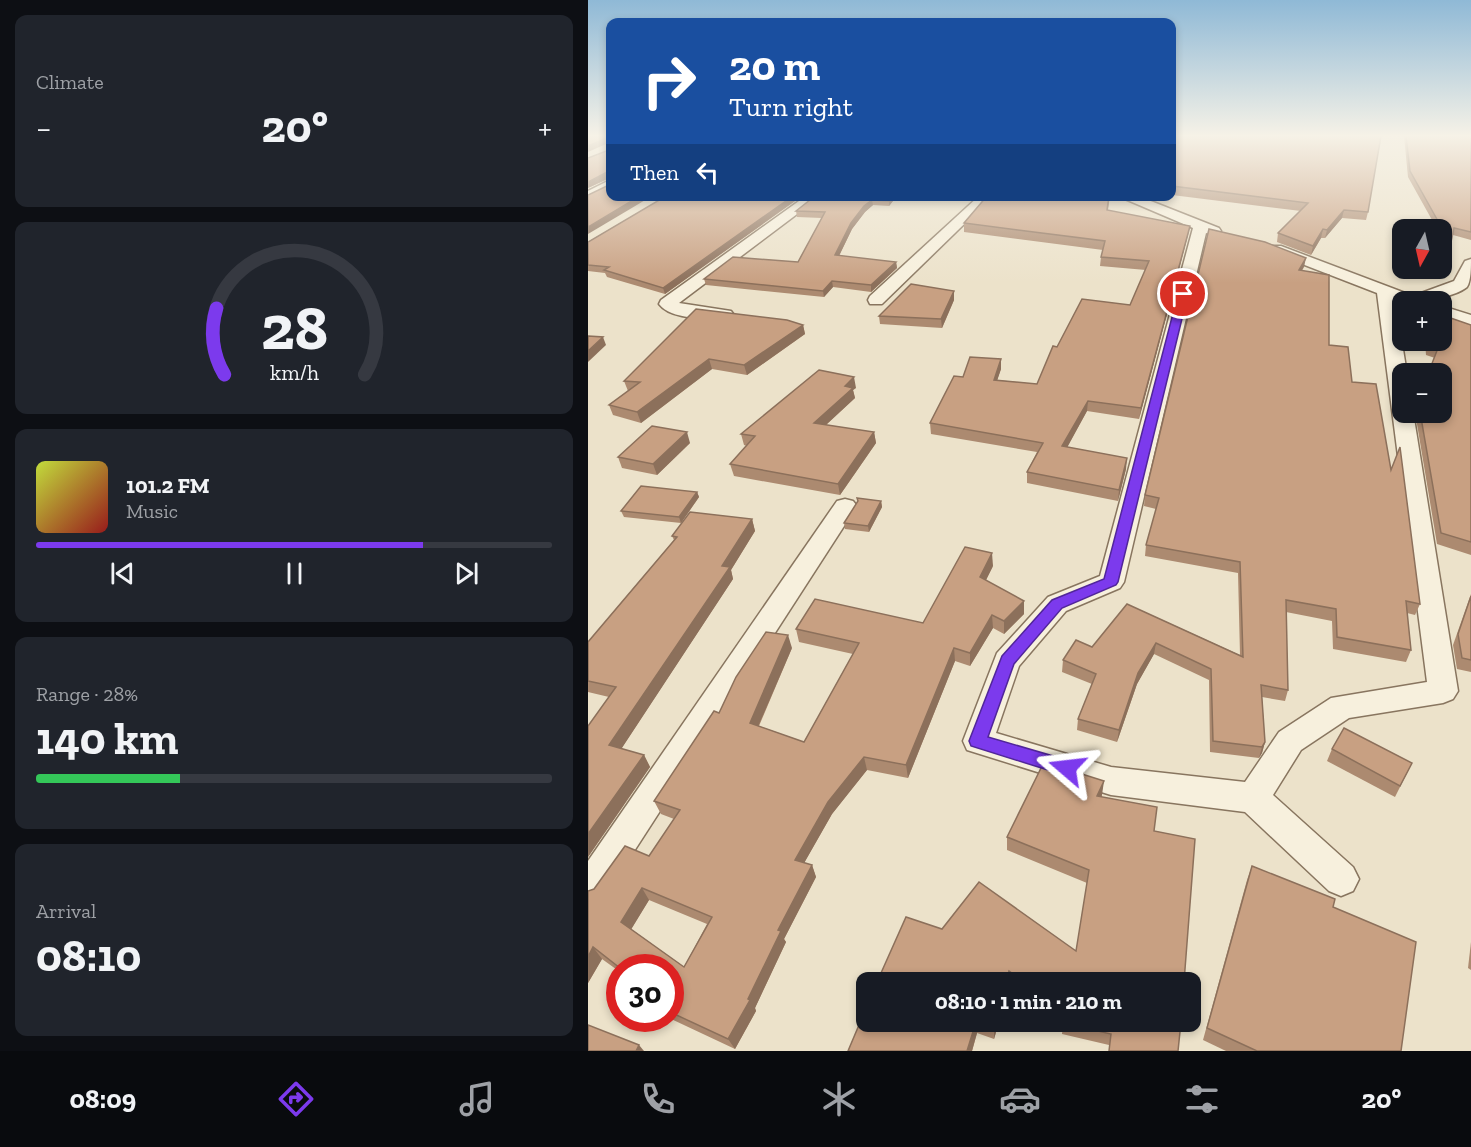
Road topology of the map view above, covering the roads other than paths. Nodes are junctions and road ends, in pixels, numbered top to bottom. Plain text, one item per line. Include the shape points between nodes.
1 (606, 186) edge
2 (588, 196) edge
3 (808, 201) edge
4 (982, 201) edge
5 (1136, 201) edge
6 (1200, 228) junction
7 (1234, 237) edge
8 (1257, 243) edge
9 (1471, 264) edge
10 (1385, 291) junction
11 (1442, 291) edge
12 (1392, 293) edge
13 (876, 300) dead end
14 (1452, 314) edge
15 (743, 317) edge
16 (1471, 321) edge
17 (845, 506) dead end
18 (1253, 798) junction
19 (1341, 879) dead end
20 (588, 887) edge

1 - 2 street
3 - 15 street via 668,304 677,309
4 - 13 street
5 - 6 street
6 - 7 street
6 - 18 street via 1111,582 1057,604 1007,661 978,741 1111,781
8 - 10 street
9 - 11 street via 1461,284
10 - 12 street
10 - 18 street via 1443,691 1342,707 1290,741
14 - 16 street
17 - 20 street
18 - 19 street

